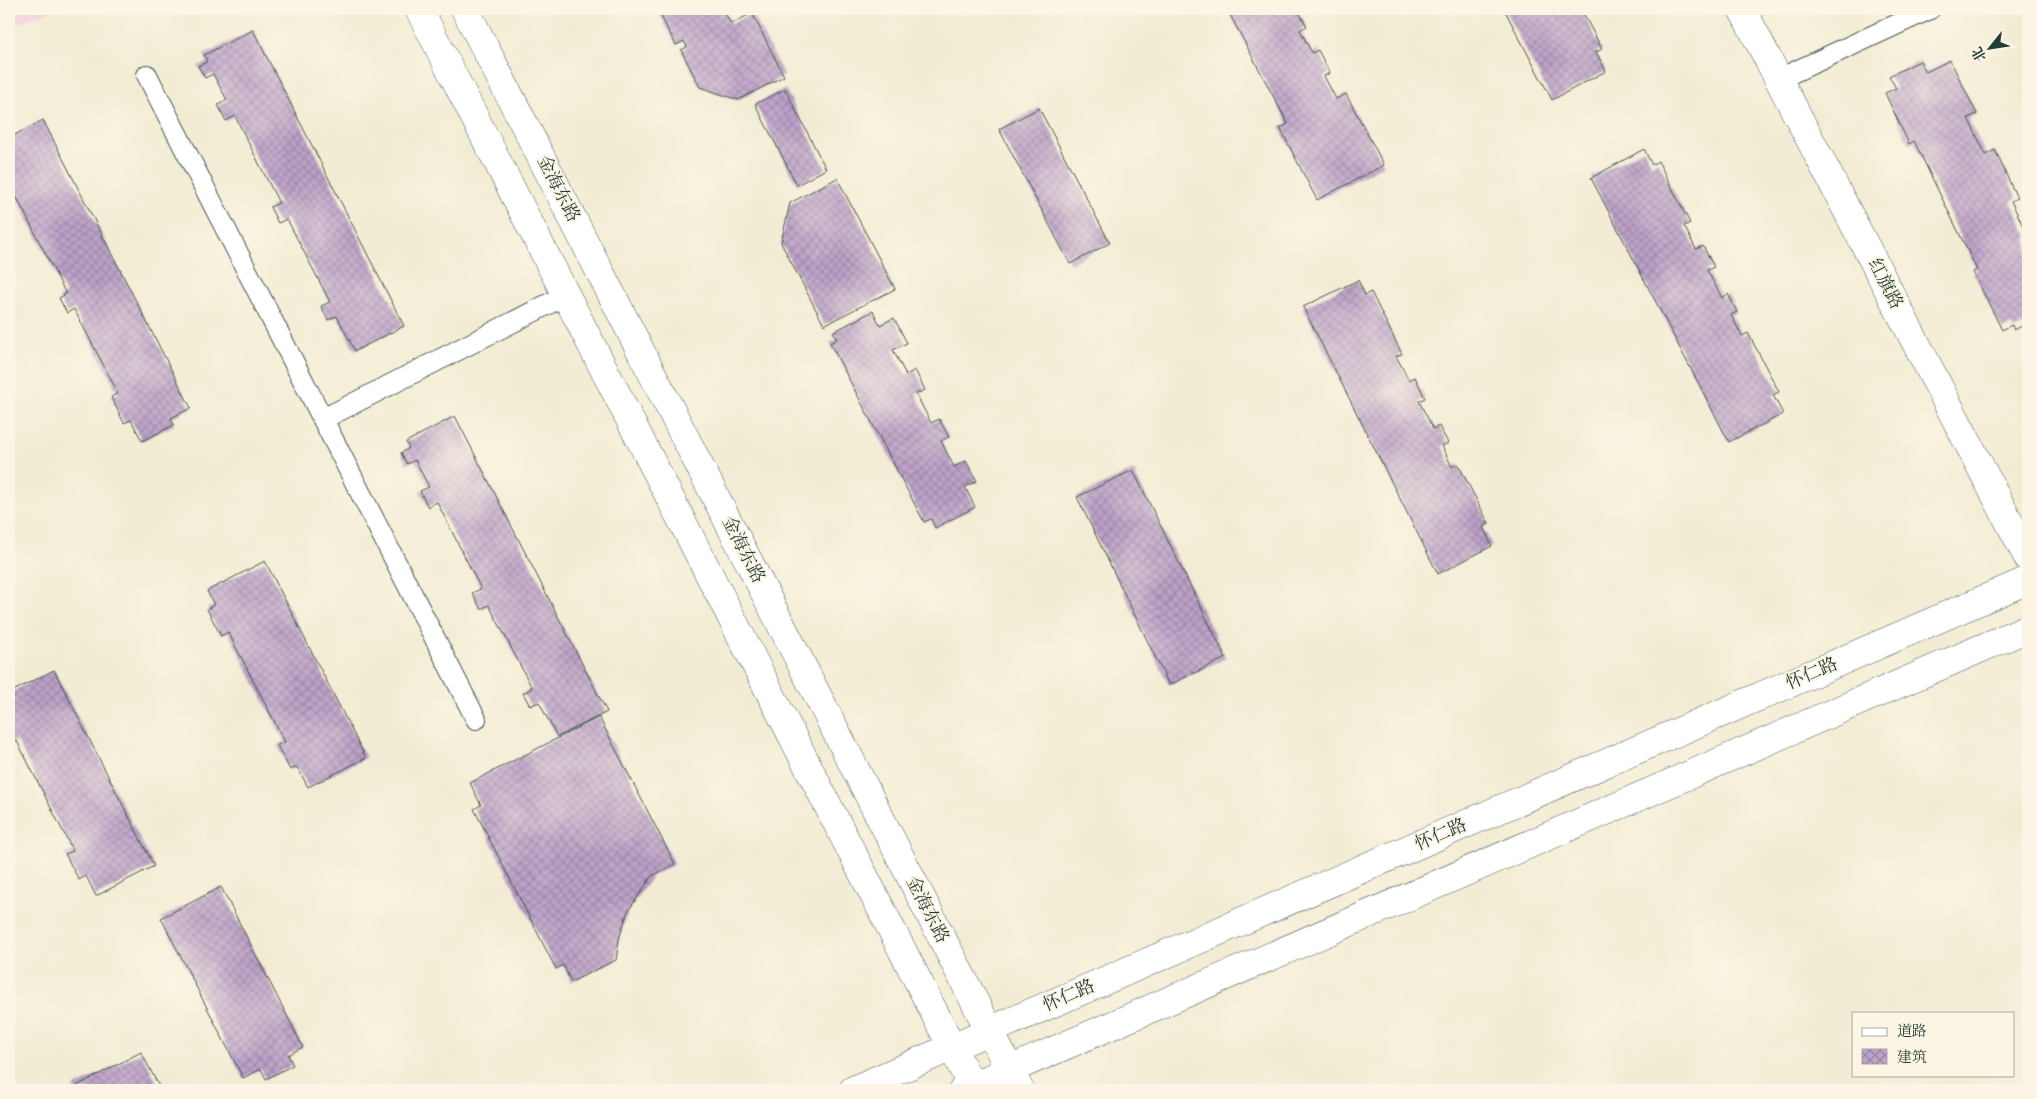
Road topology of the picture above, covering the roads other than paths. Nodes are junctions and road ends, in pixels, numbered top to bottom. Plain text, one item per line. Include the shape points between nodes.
1 (419, 9) edge
2 (465, 9) edge
3 (1742, 9) edge
4 (1930, 9) edge
5 (147, 75) dead end
6 (1779, 79) junction
7 (566, 295) junction
8 (323, 419) junction
9 (2028, 558) edge
10 (2028, 580) edge
11 (2028, 628) edge
12 (476, 718) dead end
13 (989, 1031) junction
14 (952, 1047) junction
15 (1015, 1080) edge
16 (970, 1089) edge
17 (853, 1090) edge

1 - 7 main road
2 - 13 main road, 金海东路
3 - 6 main road, 红旗路
4 - 6 lane
5 - 8 lane
6 - 9 main road, 红旗路
7 - 8 lane
7 - 14 main road
8 - 12 lane
10 - 13 main road, 怀仁路
11 - 15 main road
13 - 14 main road, 怀仁路
13 - 15 main road, 金海东路
14 - 16 main road
14 - 17 main road, 怀仁路
15 - 16 main road

